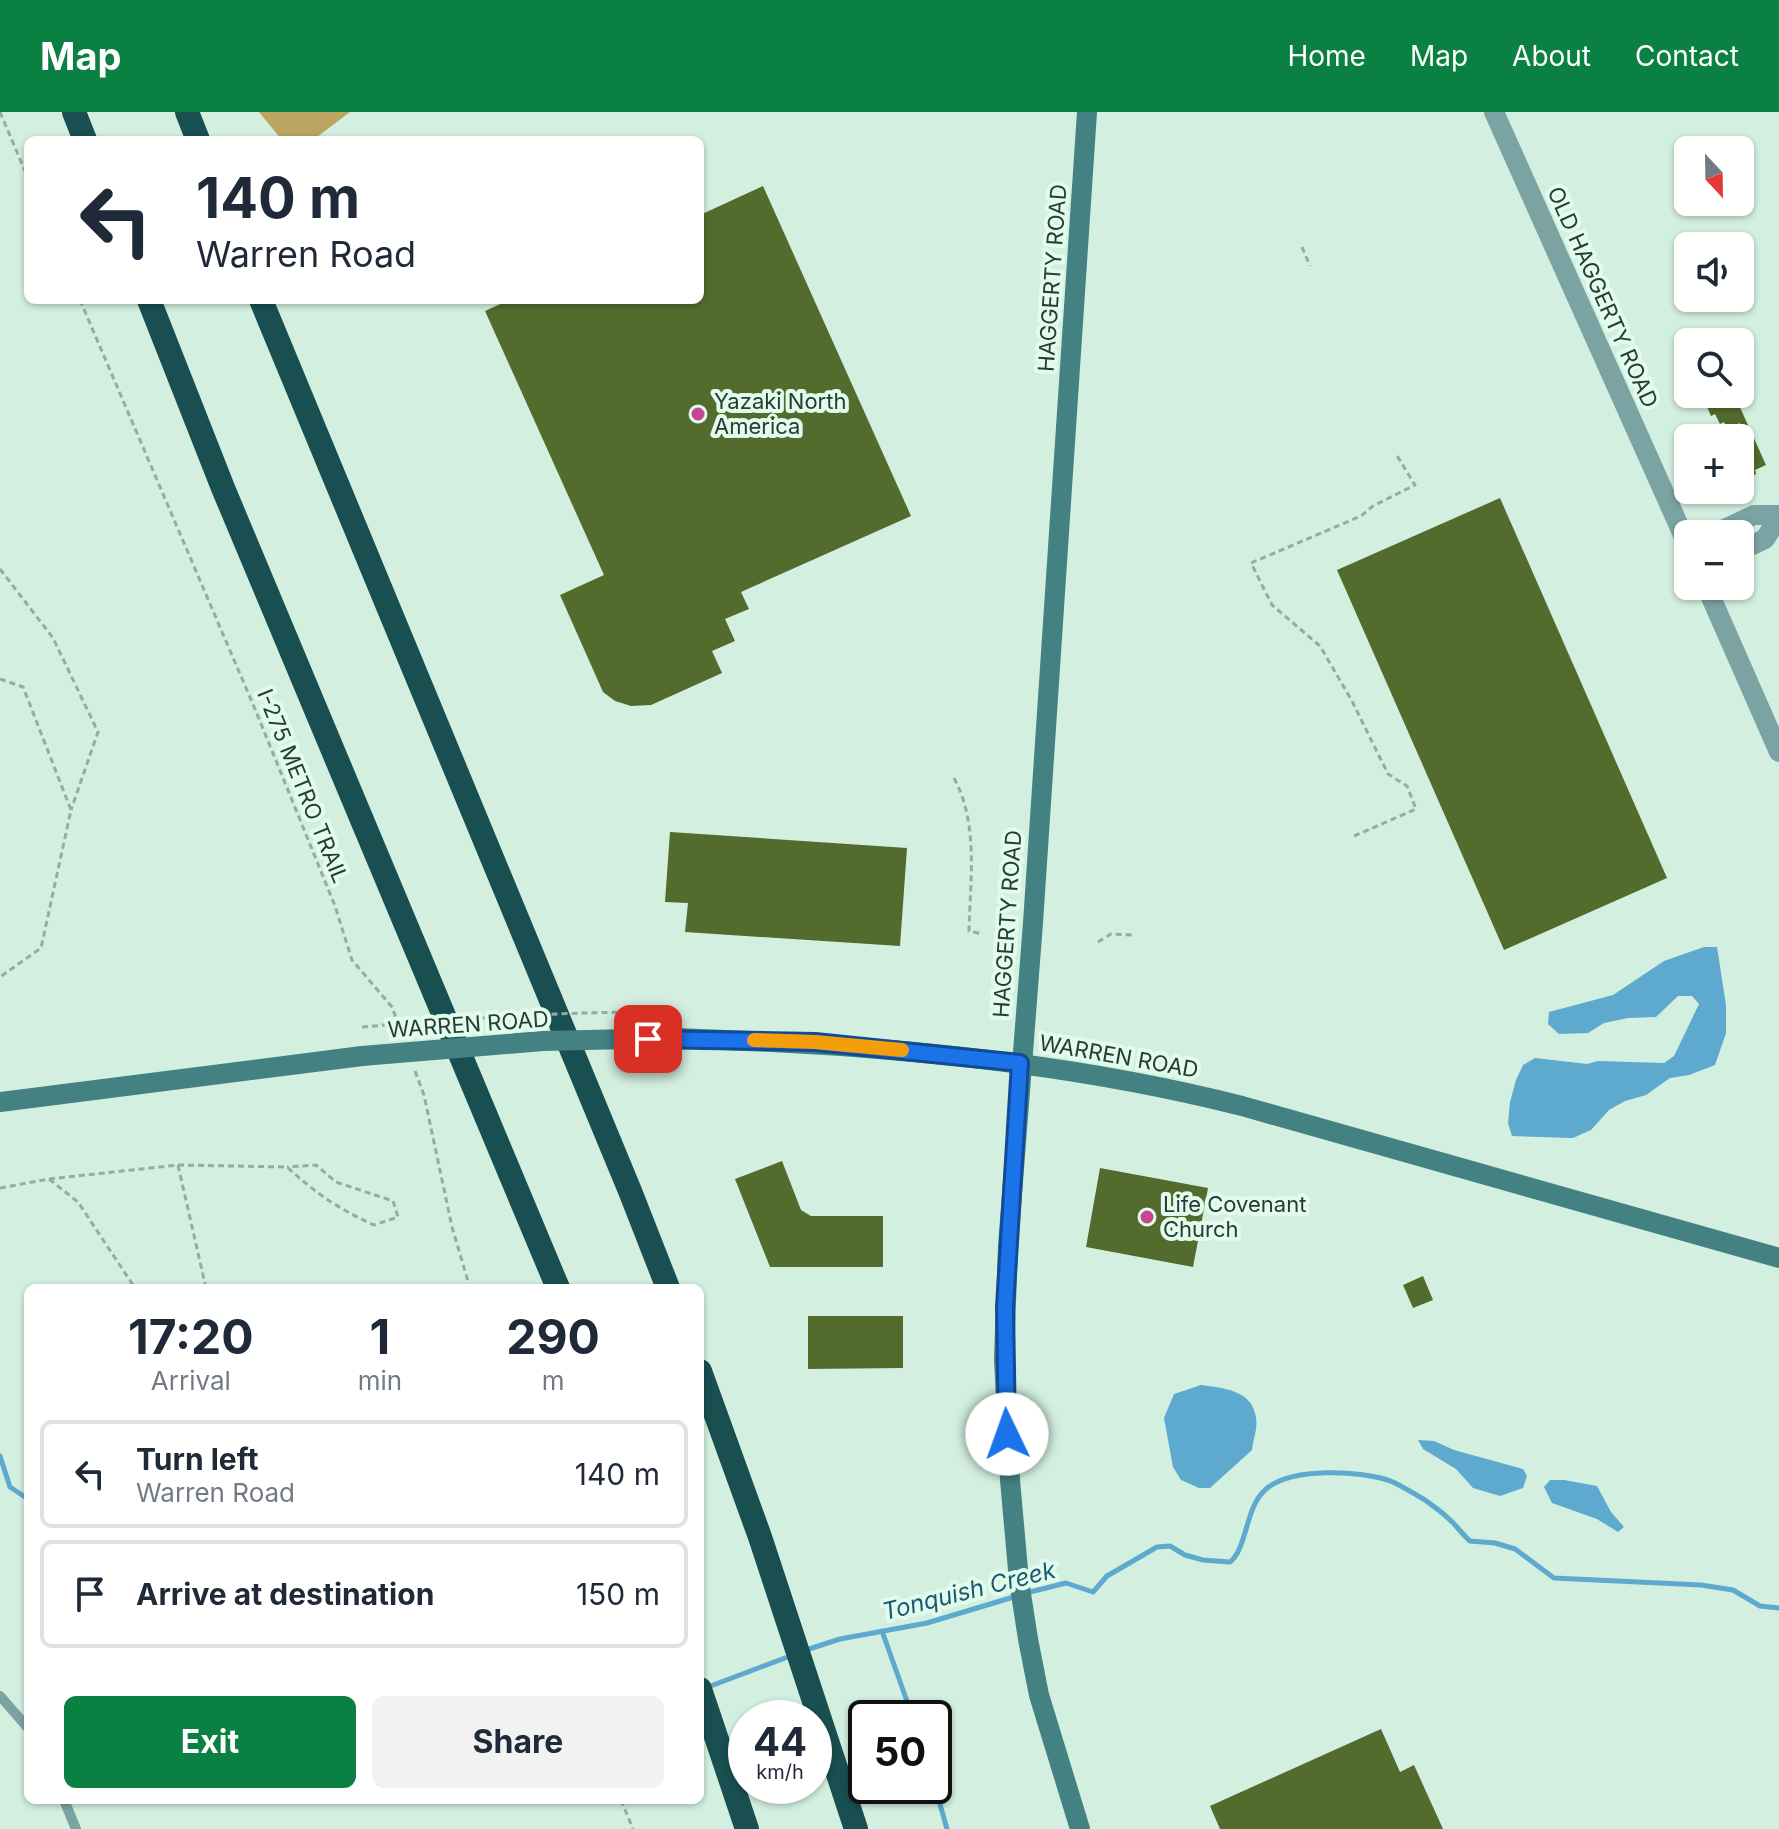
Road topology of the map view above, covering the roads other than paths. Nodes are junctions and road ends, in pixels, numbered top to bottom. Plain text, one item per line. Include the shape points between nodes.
1 (74, 112) edge
2 (187, 112) edge
3 (1087, 112) edge
4 (1494, 112) edge
5 (83, 136) edge
6 (196, 136) edge
7 (151, 304) edge
8 (263, 304) edge
9 (1779, 516) edge
10 (1678, 520) edge
11 (1743, 520) edge
12 (1754, 544) edge
13 (1712, 600) edge
14 (1779, 752) edge
15 (1020, 1063) junction
16 (0, 1102) edge
17 (1779, 1258) edge
18 (556, 1284) edge
19 (666, 1284) edge
20 (704, 1382) edge
21 (0, 1696) edge
22 (704, 1702) edge
23 (24, 1723) edge
24 (66, 1804) edge
25 (76, 1829) edge
26 (747, 1829) edge
27 (856, 1829) edge
28 (1080, 1829) edge

1 - 5 highway
2 - 6 highway
3 - 15 main road, HAGGERTY ROAD
4 - 10 street, OLD HAGGERTY ROAD
7 - 18 highway
8 - 19 highway
9 - 11 street
9 - 12 street via 1765,539
13 - 14 street
15 - 16 main road, WARREN ROAD, bridge via 815,1042 543,1041 362,1056
15 - 17 main road, WARREN ROAD via 1228,1102
15 - 28 main road, HAGGERTY ROAD via 1004,1359 1010,1480 1019,1581 1039,1695
20 - 27 highway
21 - 23 lane
22 - 26 highway
24 - 25 lane

